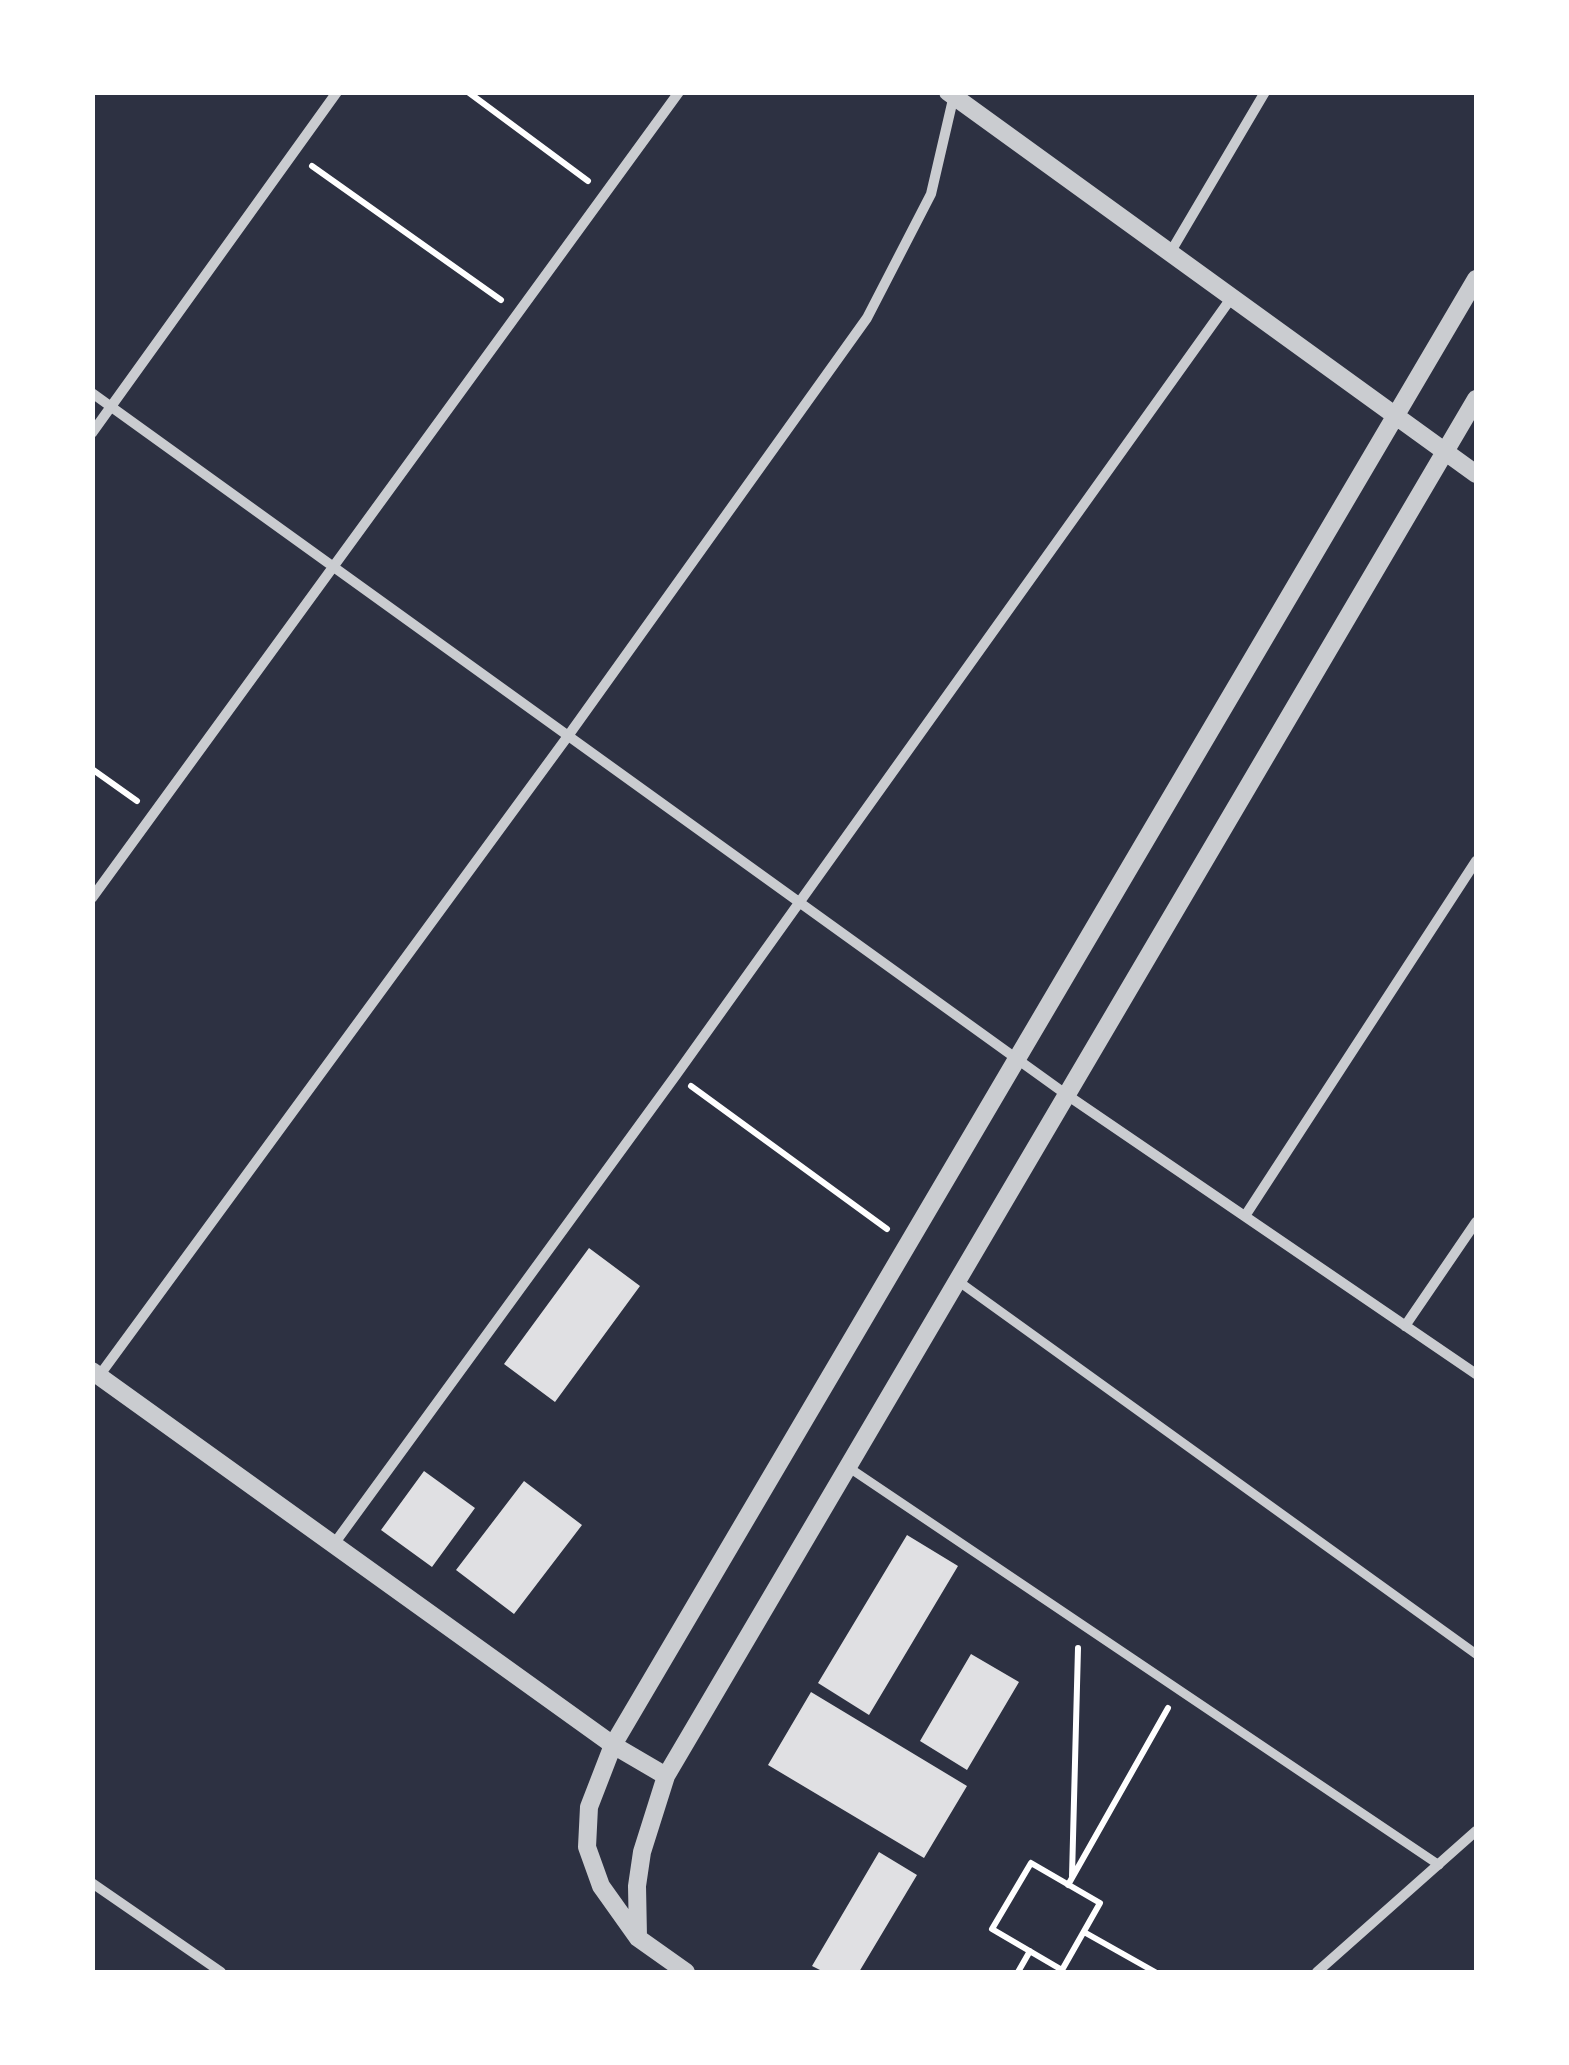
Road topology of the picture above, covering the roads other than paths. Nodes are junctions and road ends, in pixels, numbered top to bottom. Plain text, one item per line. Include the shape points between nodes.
1 (337, 92) edge
2 (679, 92) edge
3 (1265, 92) edge
4 (952, 94) edge
5 (1170, 253) junction
6 (1476, 279) edge
7 (1232, 297) junction
8 (92, 393) edge
9 (1476, 399) edge
10 (112, 407) junction
11 (1396, 415) junction
12 (92, 433) edge
13 (1446, 450) junction
14 (1476, 474) edge
15 (334, 568) junction
16 (568, 736) junction
17 (1476, 861) edge
18 (92, 898) edge
19 (800, 902) junction
20 (1017, 1059) junction
21 (1068, 1095) junction
22 (1245, 1216) junction
23 (1476, 1222) edge
24 (958, 1281) junction
25 (1405, 1326) junction
26 (96, 1374) edge
27 (1476, 1374) edge
28 (848, 1467) junction
29 (334, 1544) junction
30 (1476, 1654) edge
31 (614, 1746) junction
32 (666, 1776) junction
33 (1476, 1832) edge
34 (1439, 1865) junction
35 (92, 1882) edge
36 (638, 1938) junction
37 (220, 1972) edge
38 (686, 1972) edge
39 (1318, 1972) edge

1 - 10 street
2 - 15 street
3 - 5 street
4 - 5 street
4 - 16 street via 931,194 867,318
5 - 7 street
6 - 11 street
7 - 11 street
7 - 19 street
8 - 10 street
9 - 13 street
10 - 12 street
10 - 15 street
11 - 13 street
11 - 20 street
13 - 14 street
13 - 21 street
15 - 16 street
15 - 18 street
16 - 19 street
16 - 26 street
17 - 22 street
19 - 20 street
19 - 29 street
20 - 21 street
20 - 31 street
21 - 22 street
21 - 24 street
22 - 25 street
23 - 25 street
24 - 28 street
24 - 30 street
25 - 27 street
26 - 29 street
28 - 32 street
28 - 34 street
29 - 31 street
31 - 32 street
31 - 36 street via 589,1806 587,1847 601,1886
32 - 36 street via 642,1852
33 - 34 street
34 - 39 street
35 - 37 street
36 - 38 street

